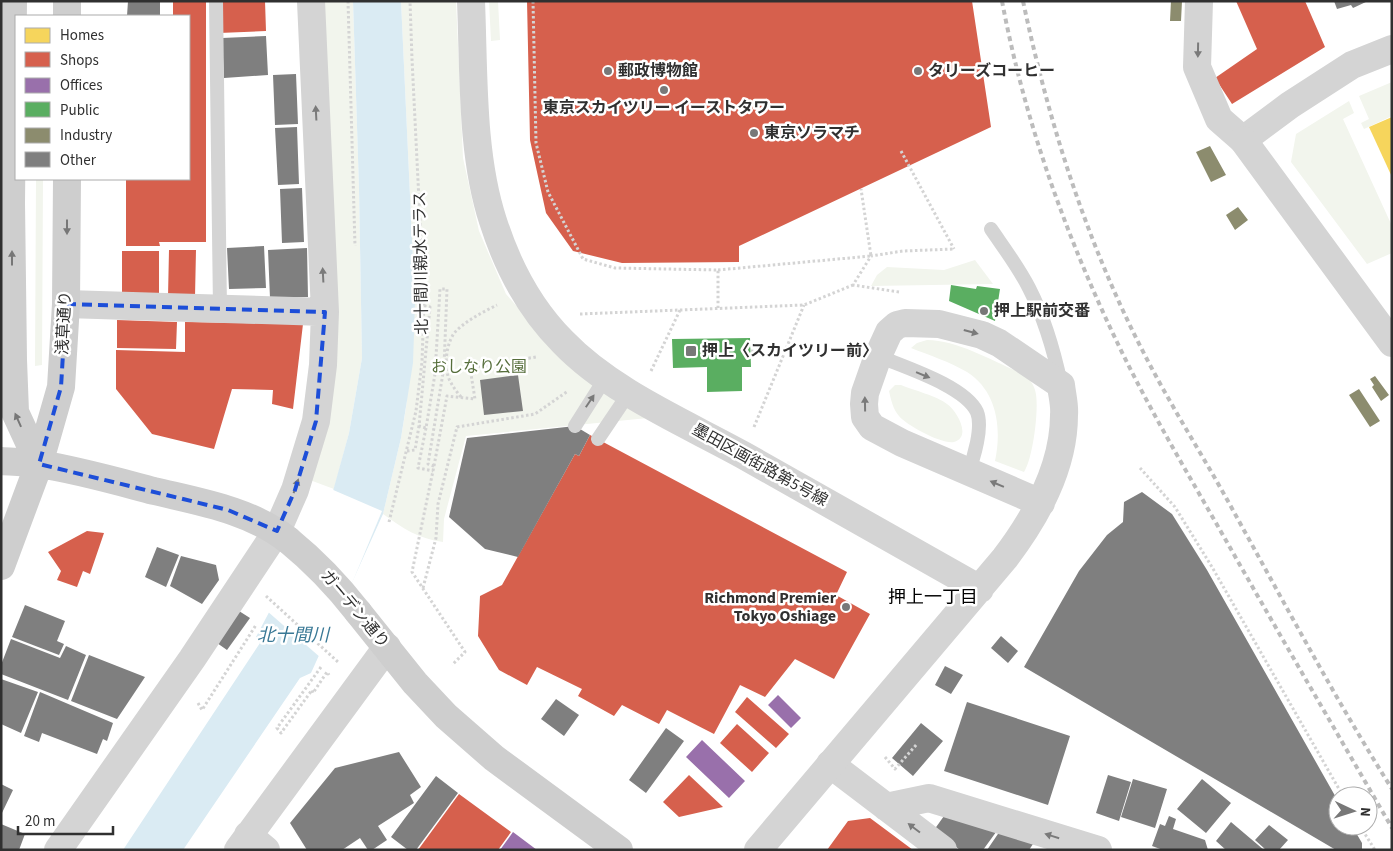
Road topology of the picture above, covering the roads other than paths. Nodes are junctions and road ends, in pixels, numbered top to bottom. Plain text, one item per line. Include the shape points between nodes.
1 (13, 1) edge
2 (68, 1) edge
3 (216, 1) edge
4 (311, 1) edge
5 (471, 1) edge
6 (1199, 1) edge
7 (67, 15) edge
8 (1392, 49) edge
9 (1243, 140) junction
10 (67, 180) edge
11 (6, 202) edge
12 (991, 229) dead end
13 (66, 304) junction
14 (220, 309) junction
15 (325, 312) junction
16 (1392, 343) edge
17 (878, 356) junction
18 (606, 377) junction
19 (1061, 385) junction
20 (629, 393) junction
21 (575, 426) dead end
22 (598, 439) dead end
23 (1, 461) edge
24 (39, 464) junction
25 (968, 472) junction
26 (1, 476) edge
27 (1041, 503) junction
28 (283, 536) junction
29 (1, 566) edge
30 (980, 589) junction
31 (387, 647) junction
32 (830, 764) junction
33 (886, 807) junction
34 (251, 845) edge
35 (609, 847) edge
36 (58, 850) edge
37 (758, 850) edge
38 (942, 850) edge
39 (1098, 850) edge

1 - 11 main road
2 - 7 main road
3 - 14 lane
15 -> 4 street
5 - 18 street, 墨田区画街路第5号線 via 477,138 492,221 525,293 544,320 563,342
6 -> 9 street via 1197,67 1219,119
8 - 9 street via 1352,66 1290,105
9 - 16 street
10 -> 13 main road, 浅草通り
24 -> 11 main road via 15,412
12 - 19 lane via 1040,312 1055,355
13 - 14 street
13 - 24 main road, 浅草通り via 61,387
14 - 15 street
28 -> 15 street via 316,421
17 -> 19 street via 889,332 897,325 939,324 999,343
17 -> 25 lane via 944,383 963,395 977,412 978,434
25 -> 17 street via 872,427 866,417 864,393
18 - 20 street, 墨田区画街路第5号線
21 -> 18 lane
19 - 27 street via 1065,414 1062,440
20 - 22 lane
20 - 30 street, 墨田区画街路第5号線
23 - 24 main road, ガーデン通り
24 - 26 main road
24 - 28 main road, ガーデン通り via 228,510 259,521
24 - 29 main road, 浅草通り
27 -> 25 street
27 - 30 street via 1022,536
28 - 31 main road, ガーデン通り, bridge via 315,562
28 - 36 street
30 - 32 street
31 - 34 street
31 - 35 main road, ガーデン通り via 446,716 494,758
32 - 33 street
32 - 37 street
38 -> 33 street
39 -> 33 street via 929,798

